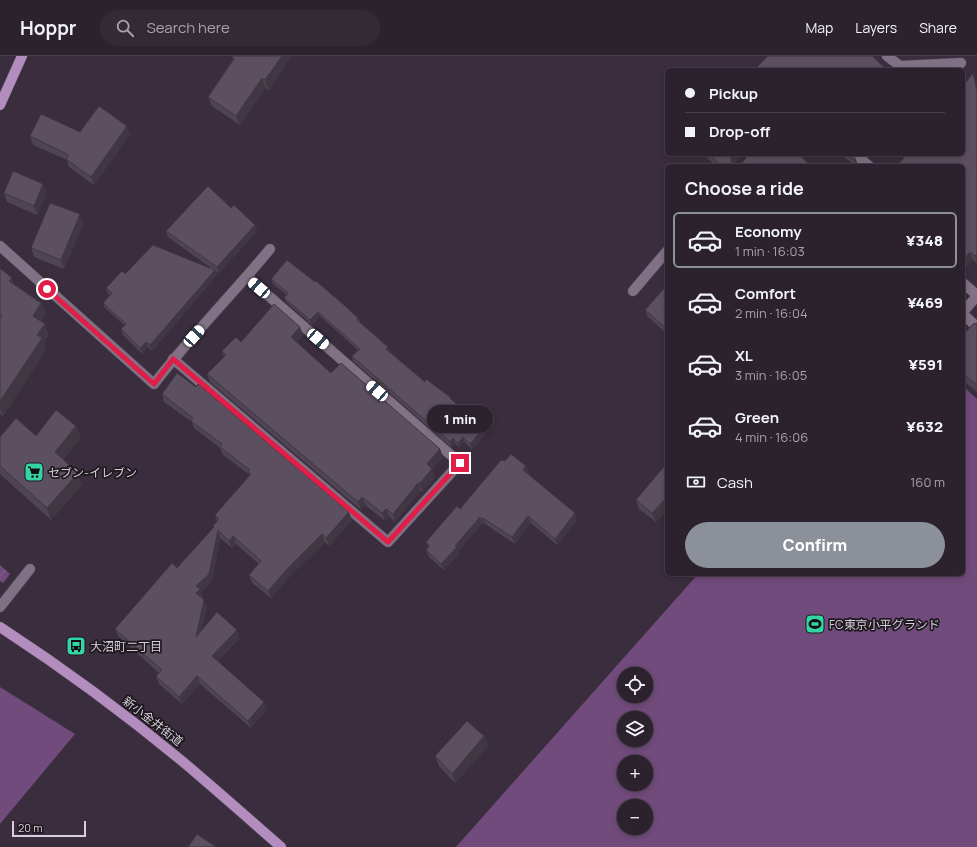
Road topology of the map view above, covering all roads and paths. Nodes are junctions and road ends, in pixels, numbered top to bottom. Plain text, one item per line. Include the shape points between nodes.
1 (22, 56) edge
2 (888, 56) edge
3 (961, 63) dead end
4 (935, 67) edge
5 (0, 105) edge
6 (857, 156) edge
7 (867, 164) edge
8 (0, 246) edge
9 (270, 249) dead end
10 (665, 253) edge
11 (247, 277) junction
12 (965, 285) edge
13 (633, 291) dead end
14 (977, 296) edge
15 (965, 311) edge
16 (965, 315) edge
17 (977, 326) edge
18 (173, 359) junction
19 (30, 569) dead end
20 (0, 607) edge
21 (0, 627) edge
22 (281, 847) edge

1 - 5 main road
2 - 4 street via 900,66
3 - 4 street
6 - 7 street
8 - 18 street via 154,384
9 - 11 street
10 - 13 street
11 - 18 street
11 - 18 street via 460,463 388,542
12 - 14 street
14 - 15 street
16 - 17 street
19 - 20 street
21 - 22 main road, 新小金井街道 via 109,704 182,761

